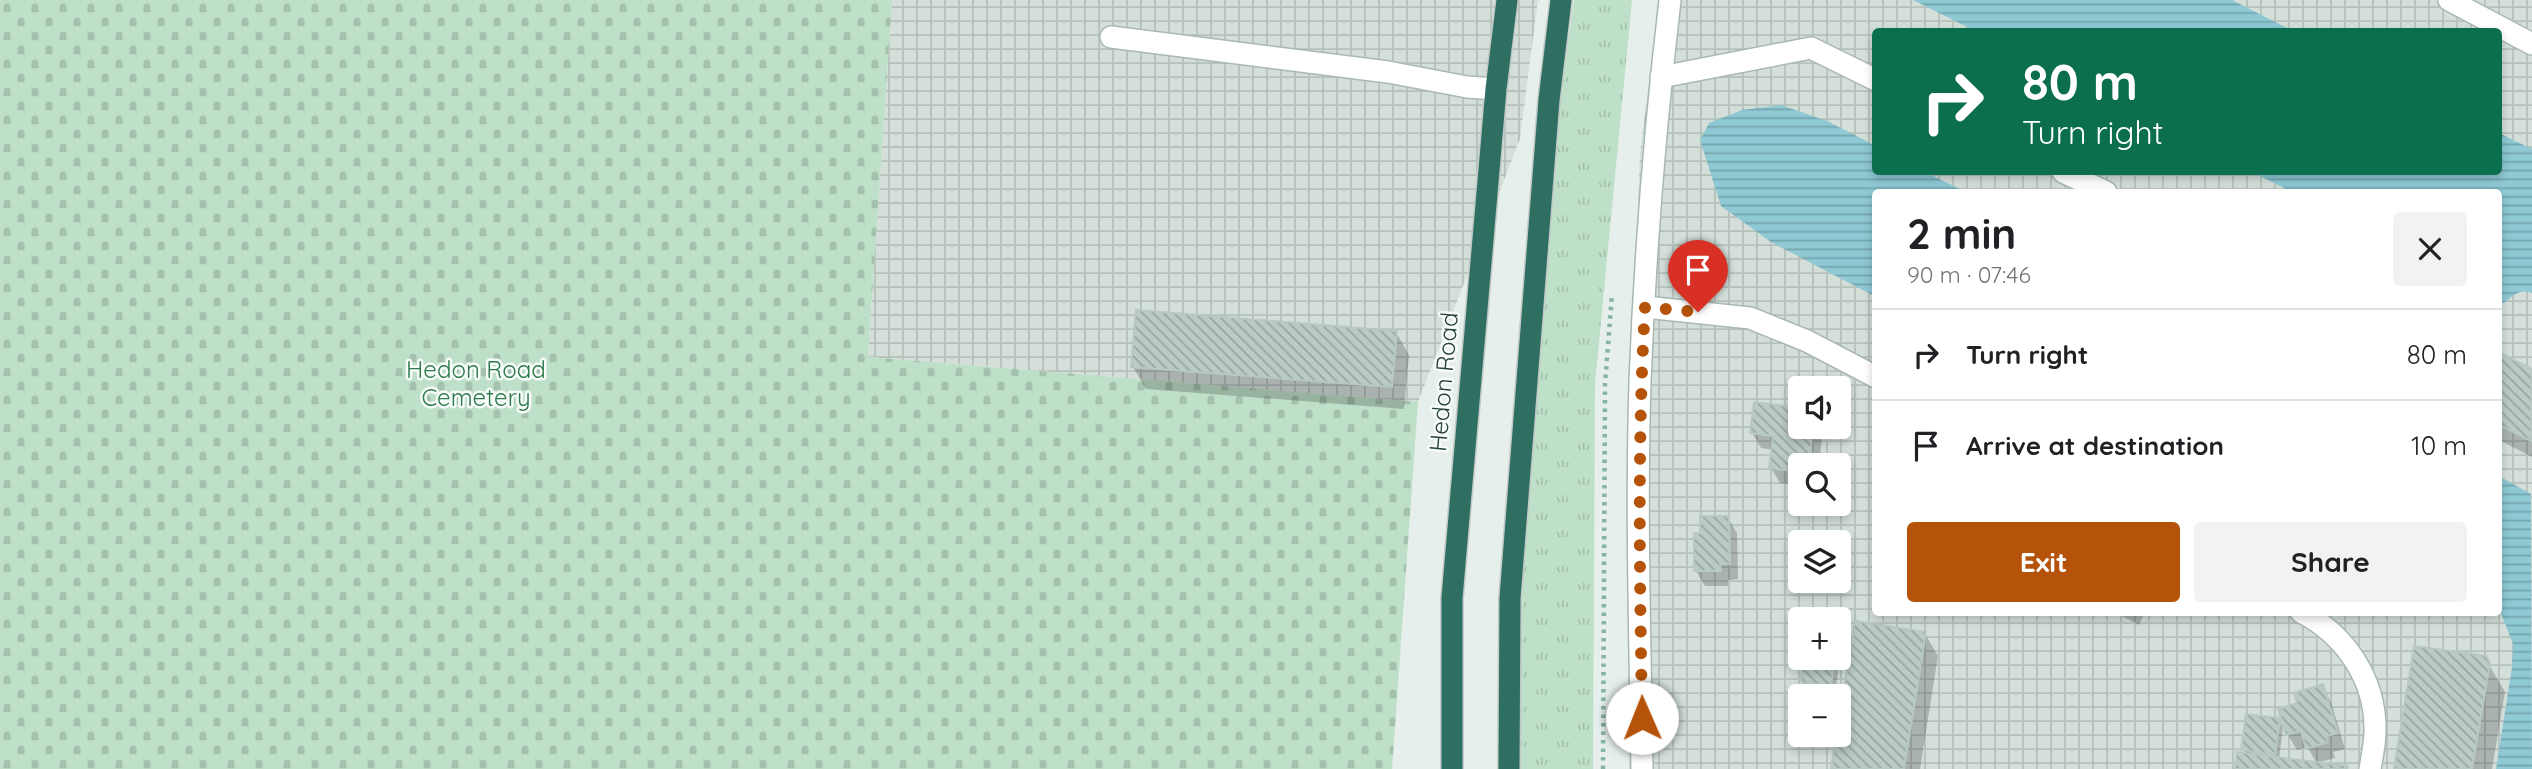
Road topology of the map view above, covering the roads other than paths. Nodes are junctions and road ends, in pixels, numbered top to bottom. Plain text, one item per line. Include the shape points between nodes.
1 (1507, 0) edge
2 (1561, 0) edge
3 (1670, 0) edge
4 (2449, 0) edge
5 (2502, 28) edge
6 (2502, 28) edge
7 (1111, 37) dead end
8 (2532, 44) edge
9 (1661, 77) junction
10 (1872, 78) edge
11 (1496, 89) junction
12 (2069, 175) edge
13 (2100, 189) edge
14 (1645, 307) junction
15 (1872, 375) edge
16 (2309, 616) edge
17 (1452, 769) edge
18 (1509, 769) edge
19 (1643, 769) edge
20 (2370, 769) edge

1 - 11 highway, Hedon Road
2 - 18 highway via 1510,598
3 - 9 lane
4 - 5 lane
6 - 8 lane
7 - 11 lane
9 - 10 lane via 1811,48
9 - 14 lane via 1650,180
11 - 17 highway, Hedon Road via 1452,598
12 - 13 lane
14 - 15 lane via 1751,317
14 - 19 lane via 1639,514
16 - 20 lane via 2338,638 2359,664 2370,694 2375,729

